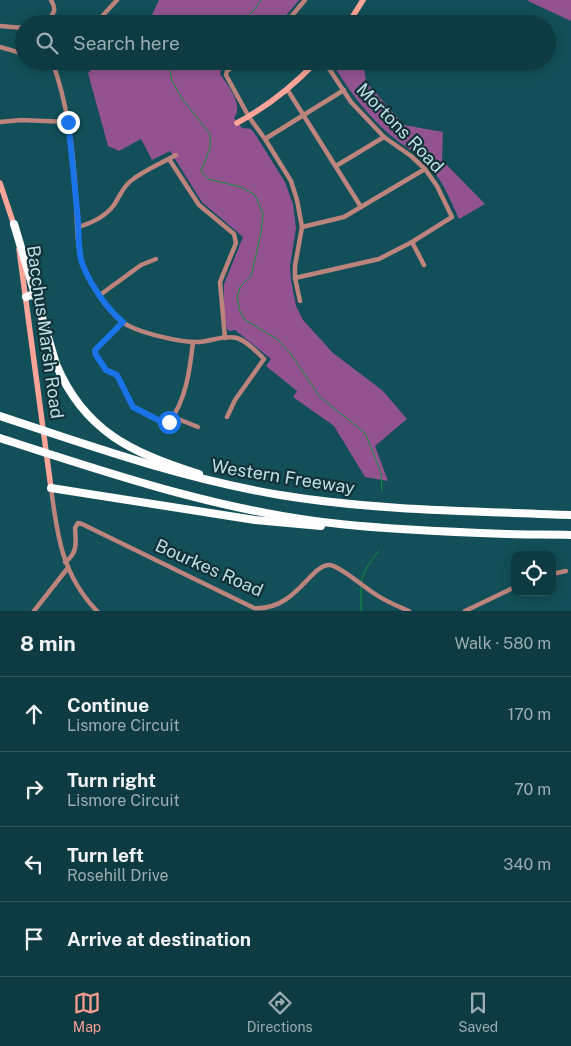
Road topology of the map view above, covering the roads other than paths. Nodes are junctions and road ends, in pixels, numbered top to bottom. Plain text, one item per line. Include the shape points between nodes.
1 (51, 0) edge
2 (117, 0) edge
3 (305, 0) edge
4 (360, 1) edge
5 (52, 15) edge
6 (103, 15) edge
7 (293, 15) edge
8 (353, 15) edge
9 (0, 26) edge
10 (15, 27) edge
11 (0, 47) edge
12 (15, 51) edge
13 (56, 70) edge
14 (228, 70) edge
15 (308, 70) edge
16 (330, 70) edge
17 (287, 89) junction
18 (344, 90) junction
19 (303, 115) junction
20 (249, 117) junction
21 (0, 122) edge
22 (68, 122) junction
23 (237, 123) dead end
24 (384, 137) junction
25 (265, 139) junction
26 (176, 155) dead end
27 (169, 159) junction
28 (336, 166) junction
29 (425, 169) junction
30 (0, 183) edge
31 (361, 207) junction
32 (14, 224) junction
33 (78, 227) junction
34 (302, 227) junction
35 (412, 242) junction
36 (156, 259) dead end
37 (424, 265) dead end
38 (295, 278) junction
39 (100, 295) junction
40 (36, 296) junction
41 (26, 297) junction
42 (300, 301) dead end
43 (123, 322) junction
44 (225, 338) junction
45 (193, 342) junction
46 (0, 416) edge
47 (173, 417) junction
48 (227, 418) dead end
49 (198, 427) dead end
50 (0, 438) edge
51 (51, 488) junction
52 (256, 491) junction
53 (571, 515) edge
54 (365, 527) junction
55 (571, 535) edge
56 (65, 562) junction
57 (67, 569) junction
58 (566, 570) dead end
59 (556, 573) edge
60 (511, 589) edge
61 (34, 611) edge
62 (97, 611) edge
63 (409, 611) edge
64 (465, 611) edge

1 - 5 street via 55,7
2 - 6 street
3 - 7 street
4 - 8 main road
9 - 10 street
11 - 12 street
13 - 22 street
14 - 20 street via 226,75
15 - 17 main road
16 - 18 street, Mortons Road
17 - 19 street
17 - 20 main road
18 - 19 street
18 - 24 street, Mortons Road
19 - 25 street
19 - 28 street
20 - 23 main road
20 - 25 street
21 - 22 street
22 - 33 street
24 - 28 street
24 - 29 street, Mortons Road
25 - 34 street via 291,181
26 - 27 street
27 - 33 street via 130,180 104,215
27 - 44 street via 199,205 236,239 220,282
28 - 31 street
29 - 31 street
29 - 35 street, Mortons Road via 438,186 452,217
30 - 32 main road, Bacchus Marsh Road
31 - 34 street via 336,219
32 - 40 highway
32 - 41 main road, Bacchus Marsh Road
33 - 39 street via 82,262
34 - 38 street
35 - 37 street
35 - 38 street via 379,259
36 - 39 street via 141,265
38 - 42 street
39 - 43 street
40 - 41 highway
40 - 52 highway via 60,376 91,420 138,452
41 - 51 main road, Bacchus Marsh Road
43 - 45 street via 137,330
43 - 47 street via 97,348 96,355 106,370 117,375 133,407 164,423
44 - 45 street
44 - 48 street via 243,341 264,359 235,400
45 - 47 street via 185,390
46 - 52 highway, Western Freeway via 156,467
47 - 49 street
50 - 54 highway, Western Freeway via 134,482 202,500
51 - 54 highway via 254,520
51 - 56 street via 56,530
52 - 53 highway, Western Freeway via 389,508
54 - 55 highway, Western Freeway
56 - 57 street
56 - 63 street, Bourkes Road via 75,551 78,523 254,608 268,608 284,602 328,565 340,569 382,599
57 - 61 street
57 - 62 street
58 - 59 street
60 - 64 street

